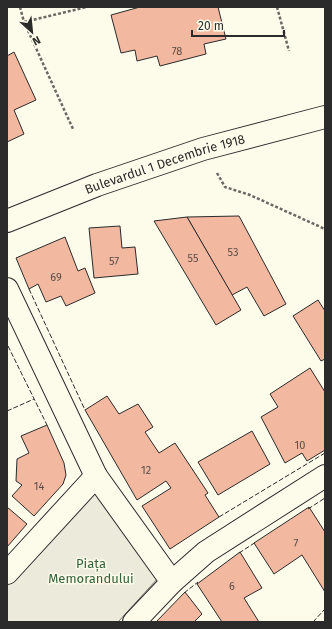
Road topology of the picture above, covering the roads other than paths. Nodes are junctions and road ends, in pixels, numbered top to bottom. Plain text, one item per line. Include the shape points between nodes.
1 (325, 117) edge
2 (7, 221) edge
3 (7, 289) edge
4 (96, 476) junction
5 (325, 476) edge
6 (7, 573) edge
7 (172, 582) junction
8 (134, 622) edge

1 - 2 street, Bulevardul 1 Decembrie 1918 via 203,149 97,185
3 - 4 street
4 - 6 street
4 - 7 street
5 - 7 street via 206,552
7 - 8 street

